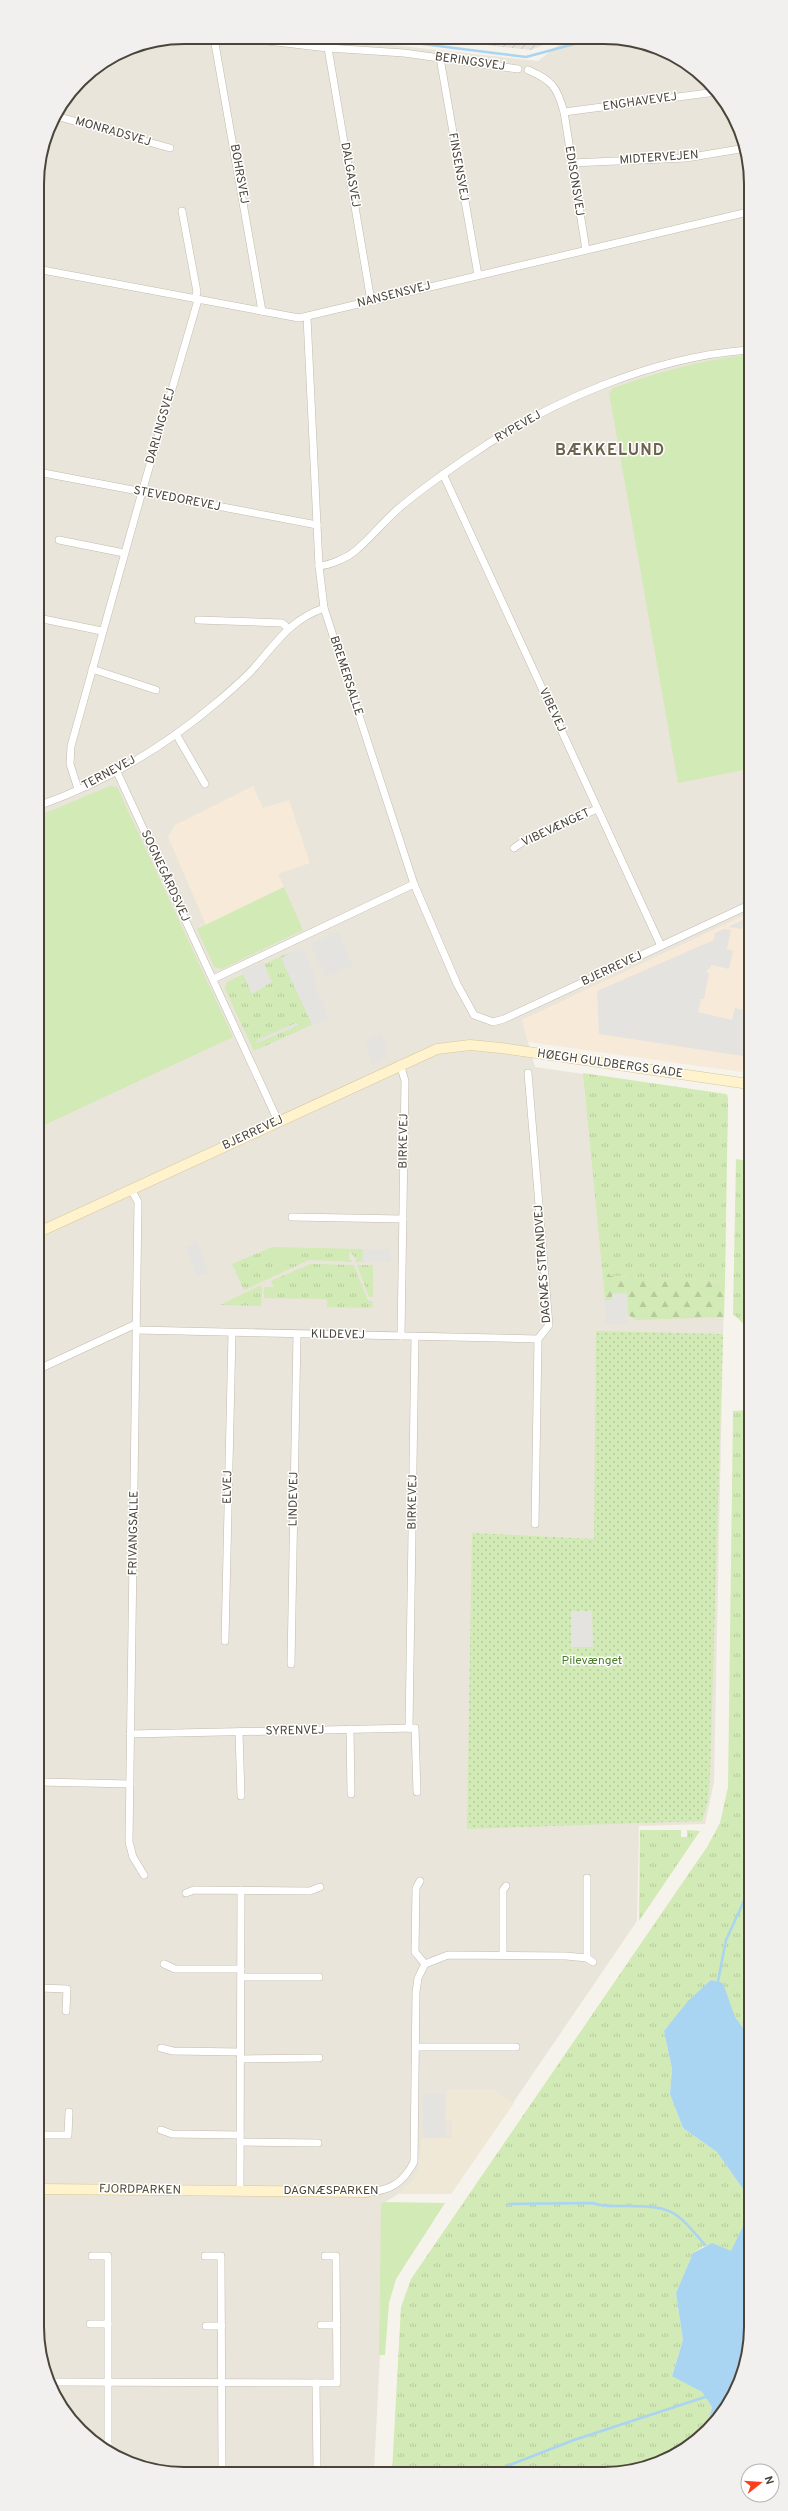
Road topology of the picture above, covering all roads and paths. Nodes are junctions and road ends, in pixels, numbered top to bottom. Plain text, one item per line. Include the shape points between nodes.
1 (215, 44) edge
2 (293, 44) edge
3 (328, 48) junction
4 (440, 58) junction
5 (518, 69) dead end
6 (528, 70) dead end
7 (710, 93) edge
8 (564, 112) junction
9 (61, 117) edge
10 (170, 148) dead end
11 (739, 149) edge
12 (571, 163) junction
13 (182, 211) dead end
14 (744, 213) edge
15 (586, 250) junction
16 (44, 270) edge
17 (478, 275) junction
18 (197, 300) junction
19 (371, 301) junction
20 (262, 311) junction
21 (307, 317) junction
22 (744, 351) edge
23 (44, 473) edge
24 (443, 474) junction
25 (142, 492) junction
26 (317, 525) junction
27 (59, 540) dead end
28 (124, 553) junction
29 (319, 566) junction
30 (324, 608) junction
31 (44, 619) edge
32 (198, 620) dead end
33 (288, 628) junction
34 (102, 631) junction
35 (92, 669) junction
36 (156, 690) dead end
37 (176, 734) junction
38 (117, 772) junction
39 (205, 784) dead end
40 (78, 789) junction
41 (44, 803) edge
42 (597, 809) junction
43 (514, 848) dead end
44 (414, 884) junction
45 (744, 907) edge
46 (661, 946) junction
47 (213, 979) junction
48 (474, 1015) joint
49 (470, 1045) joint
50 (400, 1064) junction
51 (528, 1073) dead end
52 (744, 1083) edge
53 (278, 1121) junction
54 (131, 1189) junction
55 (292, 1217) dead end
56 (402, 1219) junction
57 (44, 1229) edge
58 (137, 1327) junction
59 (232, 1333) junction
60 (296, 1334) junction
61 (401, 1336) junction
62 (415, 1336) junction
63 (538, 1339) junction
64 (44, 1367) edge
65 (535, 1524) dead end
66 (225, 1641) dead end
67 (291, 1664) dead end
68 (409, 1728) junction
69 (350, 1730) junction
70 (239, 1732) junction
71 (130, 1734) junction
72 (44, 1782) edge
73 (130, 1784) junction
74 (416, 1792) dead end
75 (351, 1794) dead end
76 (241, 1796) dead end
77 (144, 1875) dead end
78 (588, 1878) dead end
79 (420, 1881) dead end
80 (506, 1886) dead end
81 (320, 1887) dead end
82 (241, 1890) junction
83 (186, 1893) dead end
84 (503, 1955) junction
85 (164, 1964) dead end
86 (425, 1964) junction
87 (241, 1973) junction
88 (319, 1976) dead end
89 (44, 1988) edge
90 (66, 2011) dead end
91 (416, 2047) junction
92 (516, 2047) dead end
93 (161, 2048) dead end
94 (240, 2056) junction
95 (319, 2058) dead end
96 (69, 2112) dead end
97 (161, 2130) dead end
98 (44, 2135) edge
99 (240, 2139) junction
100 (318, 2143) dead end
101 (44, 2188) edge
102 (240, 2191) junction
103 (367, 2192) joint
104 (92, 2256) dead end
105 (205, 2256) dead end
106 (326, 2256) dead end
107 (90, 2324) dead end
108 (108, 2324) junction
109 (321, 2325) dead end
110 (336, 2325) junction
111 (206, 2326) dead end
112 (222, 2326) junction
113 (55, 2382) edge
114 (108, 2382) junction
115 (222, 2383) junction
116 (316, 2383) junction
117 (108, 2444) edge
118 (222, 2467) edge
119 (317, 2467) edge

1 - 20 street, BOHRSVEJ
2 - 3 street, BERINGSVEJ
3 - 4 street, BERINGSVEJ
3 - 19 street, DALGASVEJ
4 - 5 street, BERINGSVEJ
4 - 17 street, FINSENSVEJ
6 - 8 street via 552,83
7 - 8 street, ENGHAVEVEJ
8 - 12 street, EDISONSVEJ
9 - 10 street, MONRADSVEJ
11 - 12 street, MIDTERVEJEN via 686,158
12 - 15 street, EDISONSVEJ
13 - 18 street, DARLINGSVEJ
14 - 15 street, NANSENSVEJ
15 - 17 street, NANSENSVEJ
16 - 18 street, NANSENSVEJ
17 - 19 street, NANSENSVEJ
18 - 20 street, NANSENSVEJ
18 - 25 street, DARLINGSVEJ
19 - 21 street, NANSENSVEJ
20 - 21 street, NANSENSVEJ
21 - 26 street, BREMERSALLE
22 - 24 street, RYPEVEJ via 704,356 659,367 581,394 530,418
23 - 25 street, STEVEDOREVEJ
24 - 29 street, RYPEVEJ via 399,508 354,552 326,566
24 - 42 street, VIBEVEJ
25 - 26 street, STEVEDOREVEJ
25 - 28 street, DARLINGSVEJ
26 - 29 street, BREMERSALLE
27 - 28 street
28 - 34 street, DARLINGSVEJ
29 - 30 street, BREMERSALLE
30 - 33 street, TERNEVEJ via 300,618
30 - 44 street, BREMERSALLE
31 - 34 street
32 - 33 street via 282,623
33 - 37 street, TERNEVEJ via 252,669 216,703
34 - 35 street, DARLINGSVEJ
35 - 36 street
35 - 40 street, DARLINGSVEJ via 71,746 70,764
37 - 38 street, TERNEVEJ
37 - 39 street
38 - 40 street, TERNEVEJ
38 - 47 street, SOGNEGÅRDSVEJ
40 - 41 street, TERNEVEJ
42 - 43 street, VIBEVÆNGET via 524,841
42 - 46 street, VIBEVEJ
44 - 47 street
44 - 48 street, BREMERSALLE via 457,984
45 - 46 street, BJERREVEJ
46 - 48 street, BJERREVEJ via 504,1019 493,1022
47 - 53 street, SOGNEGÅRDSVEJ
49 - 50 street, BJERREVEJ via 436,1049
49 - 52 street, HØEGH GULDBERGS GADE
50 - 53 street, BJERREVEJ
50 - 56 street, BIRKEVEJ via 405,1081
51 - 63 street, DAGNÆS STRANDVEJ via 549,1326
53 - 54 street, BJERREVEJ
54 - 57 street, BJERREVEJ
54 - 58 street, FRIVANGSALLE via 138,1202
55 - 56 street
56 - 61 street, BIRKEVEJ
58 - 59 street, KILDEVEJ
58 - 64 street
58 - 71 street, FRIVANGSALLE
59 - 60 street, KILDEVEJ
59 - 66 street, ELVEJ
60 - 61 street, KILDEVEJ
60 - 67 street, LINDEVEJ
61 - 62 street, KILDEVEJ
62 - 63 street, KILDEVEJ
62 - 68 street, BIRKEVEJ
63 - 65 street, DAGNÆS STRANDVEJ
68 - 69 street, SYRENVEJ
68 - 74 street via 415,1728
69 - 70 street, SYRENVEJ
69 - 75 street
70 - 71 street, SYRENVEJ
70 - 76 street
71 - 73 street, FRIVANGSALLE
72 - 73 street
73 - 77 street, FRIVANGSALLE via 129,1842 133,1857
78 - 84 street via 590,1960
79 - 86 street via 416,1888 415,1952
80 - 84 street via 503,1890
81 - 82 street via 310,1891
82 - 83 street via 194,1890
82 - 87 street
84 - 86 street via 448,1955
85 - 87 street via 175,1969
86 - 91 street, DAGNÆSPARKEN via 418,1978
87 - 88 street
87 - 94 street
89 - 90 street via 68,1989
91 - 92 street
91 - 103 street, DAGNÆSPARKEN via 414,2162 407,2176 397,2185 383,2191
93 - 94 street
94 - 95 street
94 - 99 street
96 - 98 street via 68,2136
97 - 99 street via 172,2134
99 - 100 street
99 - 102 street
101 - 102 street, FJORDPARKEN
102 - 103 street, DAGNÆSPARKEN
104 - 108 street via 108,2256
105 - 112 street via 221,2256
106 - 110 street via 336,2256
107 - 108 street
108 - 114 street
109 - 110 street
110 - 116 street via 337,2383
111 - 112 street
112 - 115 street
113 - 114 street
114 - 115 street
114 - 117 street
115 - 116 street
115 - 118 street
116 - 119 street

